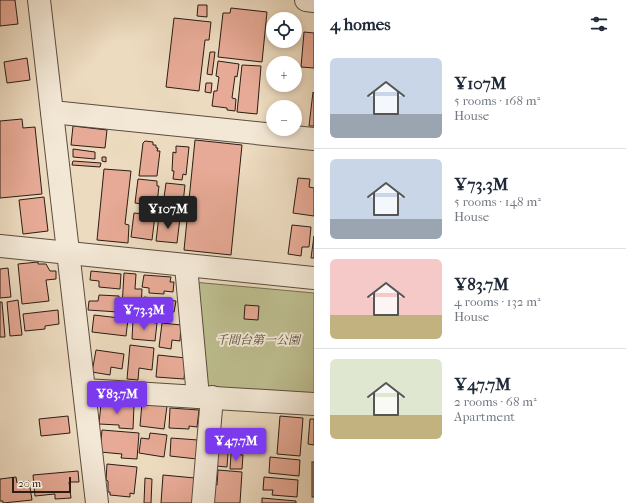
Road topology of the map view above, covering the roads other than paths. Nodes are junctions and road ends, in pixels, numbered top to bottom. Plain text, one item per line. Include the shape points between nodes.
1 (39, 0) edge
2 (306, 0) edge
3 (314, 1) edge
4 (52, 112) junction
5 (314, 139) edge
6 (0, 246) edge
7 (68, 253) junction
8 (186, 266) junction
9 (314, 278) edge
10 (85, 390) junction
11 (205, 397) junction
12 (314, 404) edge
13 (97, 503) edge
14 (203, 503) edge

1 - 4 street
2 - 3 street
4 - 5 street
4 - 7 street
6 - 7 street
7 - 8 street
7 - 10 street
8 - 9 street
8 - 11 street
10 - 11 street
10 - 13 street
11 - 12 street
11 - 14 street

